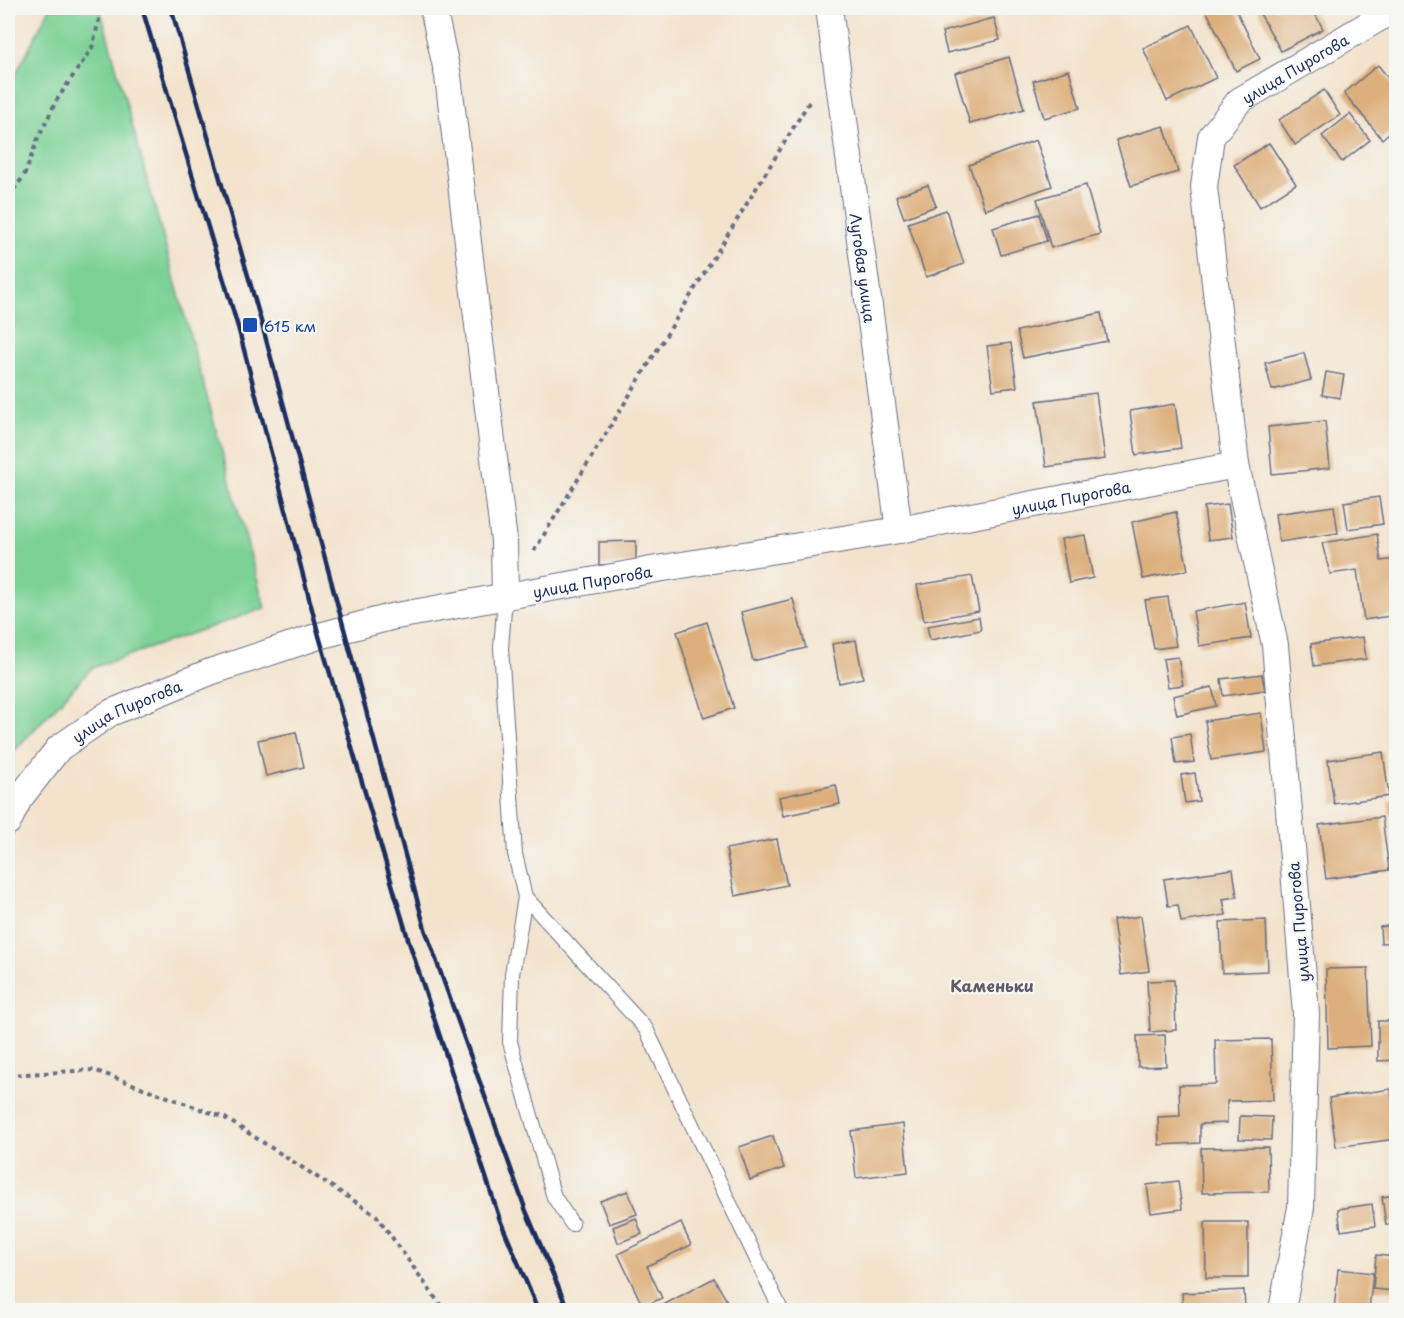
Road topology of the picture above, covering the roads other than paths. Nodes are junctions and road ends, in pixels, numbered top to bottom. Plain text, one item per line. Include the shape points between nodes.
1 (433, 8) edge
2 (829, 8) edge
3 (1396, 8) edge
4 (1236, 465) junction
5 (898, 530) junction
6 (505, 597) junction
7 (8, 822) edge
8 (525, 897) junction
9 (572, 1224) dead end
10 (781, 1311) edge
11 (1282, 1311) edge

1 - 6 street via 448,76 504,541
2 - 5 street, Луговая улица
3 - 4 street, улица Пирогова via 1239,101 1211,137 1204,187
4 - 5 street, улица Пирогова
4 - 11 street, улица Пирогова via 1275,645 1306,1013 1301,1207
5 - 6 street, улица Пирогова
6 - 7 street, улица Пирогова via 390,617 319,636 210,672 110,713 58,748 19,799
6 - 8 lane via 502,671 515,854
8 - 9 lane via 512,974 510,1042 554,1197
8 - 10 lane via 646,1029

